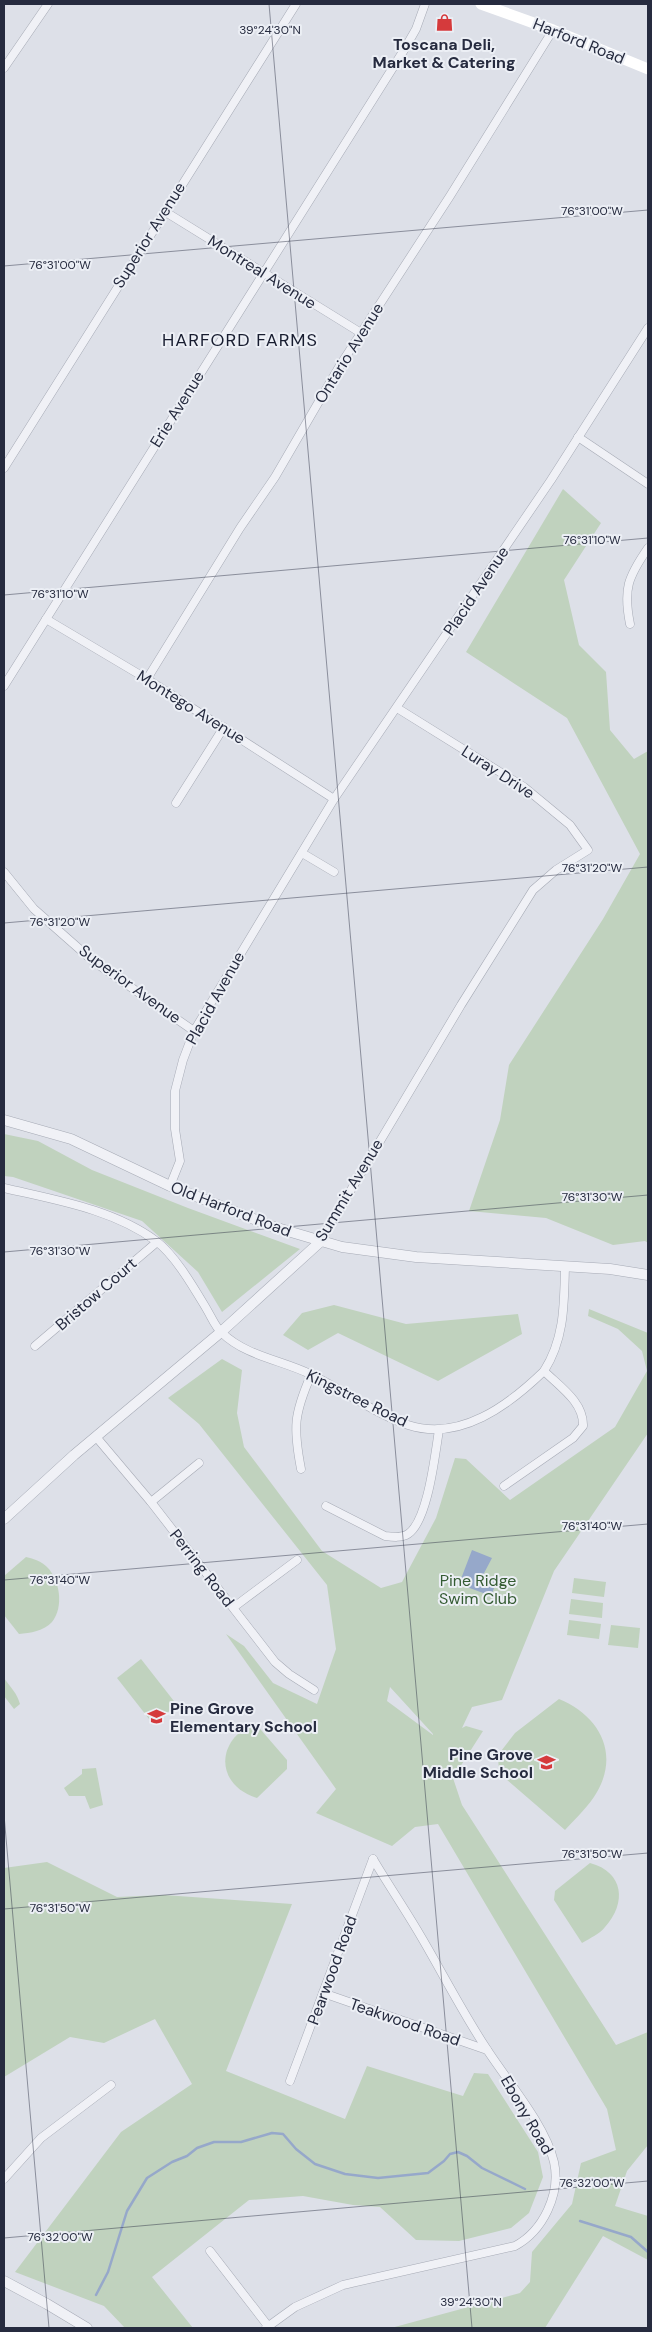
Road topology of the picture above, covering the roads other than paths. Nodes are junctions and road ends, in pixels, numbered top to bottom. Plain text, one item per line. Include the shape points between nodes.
1 (48, 4) edge
2 (296, 4) edge
3 (425, 4) edge
4 (481, 4) edge
5 (554, 30) junction
6 (4, 68) edge
7 (648, 69) edge
8 (164, 211) junction
9 (262, 273) junction
10 (648, 328) edge
11 (361, 333) junction
12 (578, 437) junction
13 (4, 468) edge
14 (648, 484) edge
15 (648, 548) edge
16 (46, 618) junction
17 (630, 624) dead end
18 (147, 679) junction
19 (4, 686) edge
20 (397, 708) junction
21 (224, 728) junction
22 (334, 799) junction
23 (176, 804) dead end
24 (588, 850) joint
25 (302, 853) junction
26 (4, 872) edge
27 (334, 872) dead end
28 (194, 1031) junction
29 (4, 1120) edge
30 (170, 1186) junction
31 (4, 1188) edge
32 (157, 1242) junction
33 (320, 1242) junction
34 (565, 1266) junction
35 (648, 1275) edge
36 (221, 1332) junction
37 (35, 1346) dead end
38 (544, 1371) junction
39 (311, 1374) junction
40 (439, 1430) junction
41 (97, 1438) junction
42 (199, 1463) dead end
43 (301, 1470) dead end
44 (504, 1486) dead end
45 (151, 1502) junction
46 (326, 1506) dead end
47 (4, 1519) edge
48 (297, 1560) dead end
49 (234, 1607) junction
50 (314, 1690) dead end
51 (372, 1859) joint
52 (323, 1993) junction
53 (487, 2050) junction
54 (290, 2080) dead end
55 (111, 2085) dead end
56 (4, 2179) edge
57 (210, 2251) dead end
58 (4, 2281) edge
59 (267, 2327) edge
60 (87, 2328) edge

1 - 6 street
2 - 8 street, Superior Avenue
3 - 9 street, Erie Avenue via 416,30
4 - 5 main road, Harford Road
5 - 7 main road, Harford Road
5 - 11 street, Ontario Avenue
8 - 9 street, Montreal Avenue
8 - 13 street, Superior Avenue
9 - 11 street, Montreal Avenue
9 - 16 street, Erie Avenue
10 - 12 street, Placid Avenue
11 - 18 street, Ontario Avenue via 275,477
12 - 14 street
12 - 20 street, Placid Avenue
15 - 17 street via 629,580 627,610
16 - 18 street, Montego Avenue
16 - 19 street, Erie Avenue
18 - 21 street, Montego Avenue
20 - 22 street, Placid Avenue
20 - 24 street, Luray Drive via 524,786 570,825
21 - 22 street, Montego Avenue
21 - 23 street
22 - 25 street, Placid Avenue
24 - 33 street, Summit Avenue via 556,870 533,890
25 - 27 street
25 - 28 street, Placid Avenue
26 - 28 street, Superior Avenue via 34,909 93,960
28 - 30 street, Placid Avenue via 175,1092 175,1128 180,1161
29 - 30 street, Old Harford Road via 85,1144
30 - 33 street, Old Harford Road
31 - 32 street via 94,1211
32 - 36 street via 197,1292
32 - 37 street, Bristow Court
33 - 34 street, Old Harford Road via 393,1254
33 - 36 street, Summit Avenue
34 - 35 street, Old Harford Road
34 - 38 street, Kingstree Road via 560,1336
36 - 39 street, Kingstree Road via 250,1352
36 - 41 street, Summit Avenue
38 - 40 street, Kingstree Road via 520,1394 494,1410 473,1421
38 - 44 street via 578,1405 583,1426 574,1438
39 - 40 street, Kingstree Road via 406,1424
39 - 43 street via 295,1422
40 - 46 street via 427,1496 416,1527 407,1534 385,1536
41 - 45 street, Perring Road
41 - 47 street, Summit Avenue
42 - 45 street
45 - 49 street, Perring Road
48 - 49 street
49 - 50 street, Perring Road via 275,1662
51 - 52 street, Pearwood Road
51 - 53 street, Ebony Road
52 - 53 street, Teakwood Road
52 - 54 street, Pearwood Road
53 - 59 street, Ebony Road via 545,2138 554,2162 555,2184 551,2203 532,2234 509,2248 343,2285 295,2307
55 - 56 street via 41,2138
57 - 59 street
58 - 60 street

